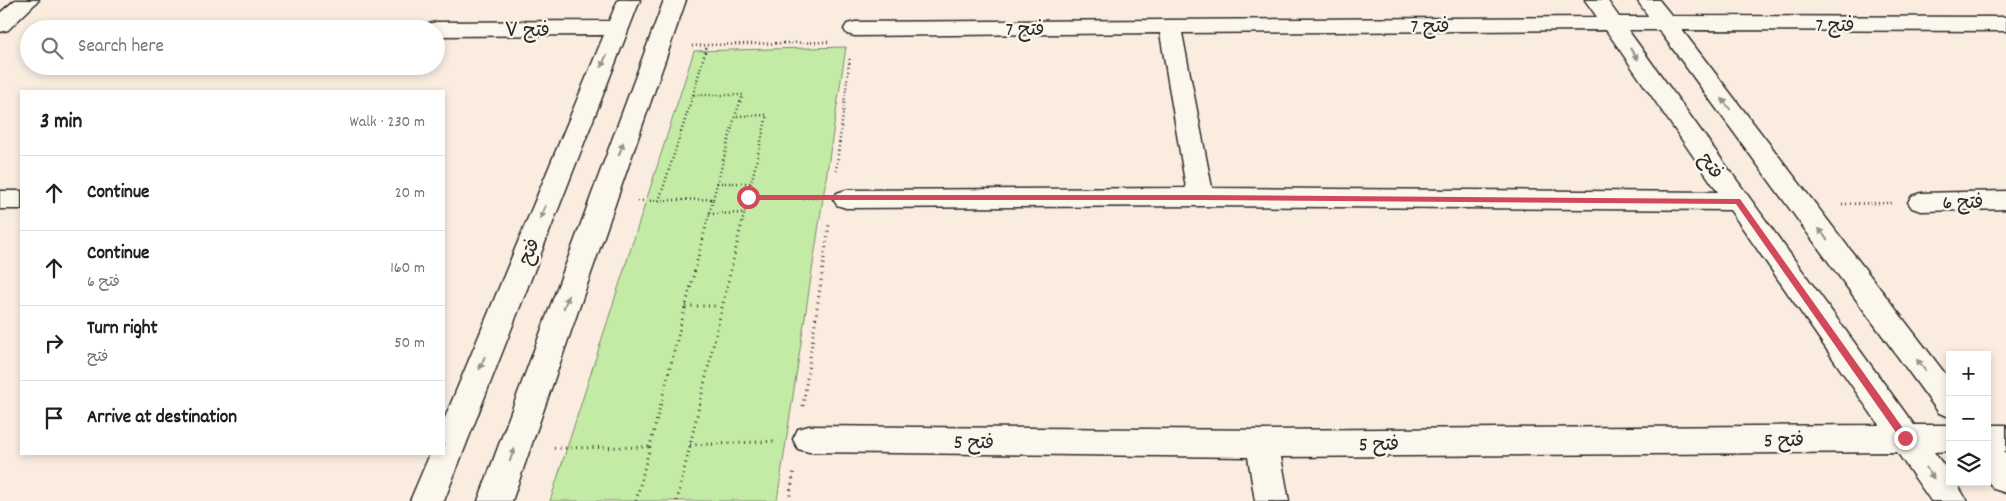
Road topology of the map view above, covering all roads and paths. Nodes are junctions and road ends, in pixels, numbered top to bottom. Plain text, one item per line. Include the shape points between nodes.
1 (28, 0) edge
2 (629, 0) edge
3 (675, 0) edge
4 (1596, 0) edge
5 (1648, 0) edge
6 (1665, 23) junction
7 (1612, 24) junction
8 (2006, 24) edge
9 (0, 25) edge
10 (1170, 27) junction
11 (618, 28) junction
12 (445, 29) edge
13 (855, 29) dead end
14 (833, 42) dead end
15 (851, 51) dead end
16 (693, 95) junction
17 (735, 116) junction
18 (718, 182) junction
19 (751, 183) junction
20 (748, 197) junction
21 (1201, 197) junction
22 (839, 198) junction
23 (713, 199) junction
24 (0, 200) edge
25 (20, 200) edge
26 (659, 200) junction
27 (2006, 200) edge
28 (635, 201) dead end
29 (1738, 201) junction
30 (1920, 202) joint
31 (1802, 205) junction
32 (744, 213) junction
33 (709, 214) junction
34 (686, 306) junction
35 (722, 306) junction
36 (1946, 399) edge
37 (1905, 438) junction
38 (1946, 438) edge
39 (1991, 438) edge
40 (2006, 438) edge
41 (803, 440) junction
42 (1262, 444) junction
43 (690, 445) junction
44 (650, 447) junction
45 (554, 448) dead end
46 (1991, 459) edge
47 (2006, 479) edge
48 (427, 501) edge
49 (495, 501) edge
50 (636, 501) edge
51 (676, 501) edge
52 (789, 501) edge
53 (1272, 501) edge
54 (1950, 501) edge

1 - 9 street
2 - 11 street, فتح
49 -> 3 street
4 - 7 street, فتح
5 - 6 street
6 - 7 street, فتح 7
6 - 8 street, فتح 7
31 -> 6 street
7 - 10 street, فتح 7
7 -> 29 street, فتح
10 - 13 street, فتح 7
10 - 21 street
11 - 12 street, فتح ۷
11 -> 48 street, فتح
14 - 16 path via 707,46
15 - 22 path
16 - 17 path via 743,95
16 - 26 path
17 - 18 path
17 - 19 path via 767,115
18 - 19 path
18 - 23 path
19 - 20 path
20 - 22 path
20 - 32 path
21 - 22 street
21 - 29 street
22 - 41 path
23 - 26 path
23 - 33 path
24 - 25 street
26 - 28 path
27 - 30 street, فتح 6
29 - 37 street, فتح
30 - 31 path
36 -> 31 street
32 - 33 path
32 - 35 path
33 - 34 path
34 - 35 path
34 - 44 path
35 - 43 path
37 - 38 street, فتح 5
37 - 42 street, فتح 5
37 -> 54 street, فتح
39 - 40 street
41 - 42 street, فتح 5
41 - 43 path
41 - 52 path
42 - 53 street
43 - 51 path
44 - 45 path
44 - 50 path
46 - 47 street

